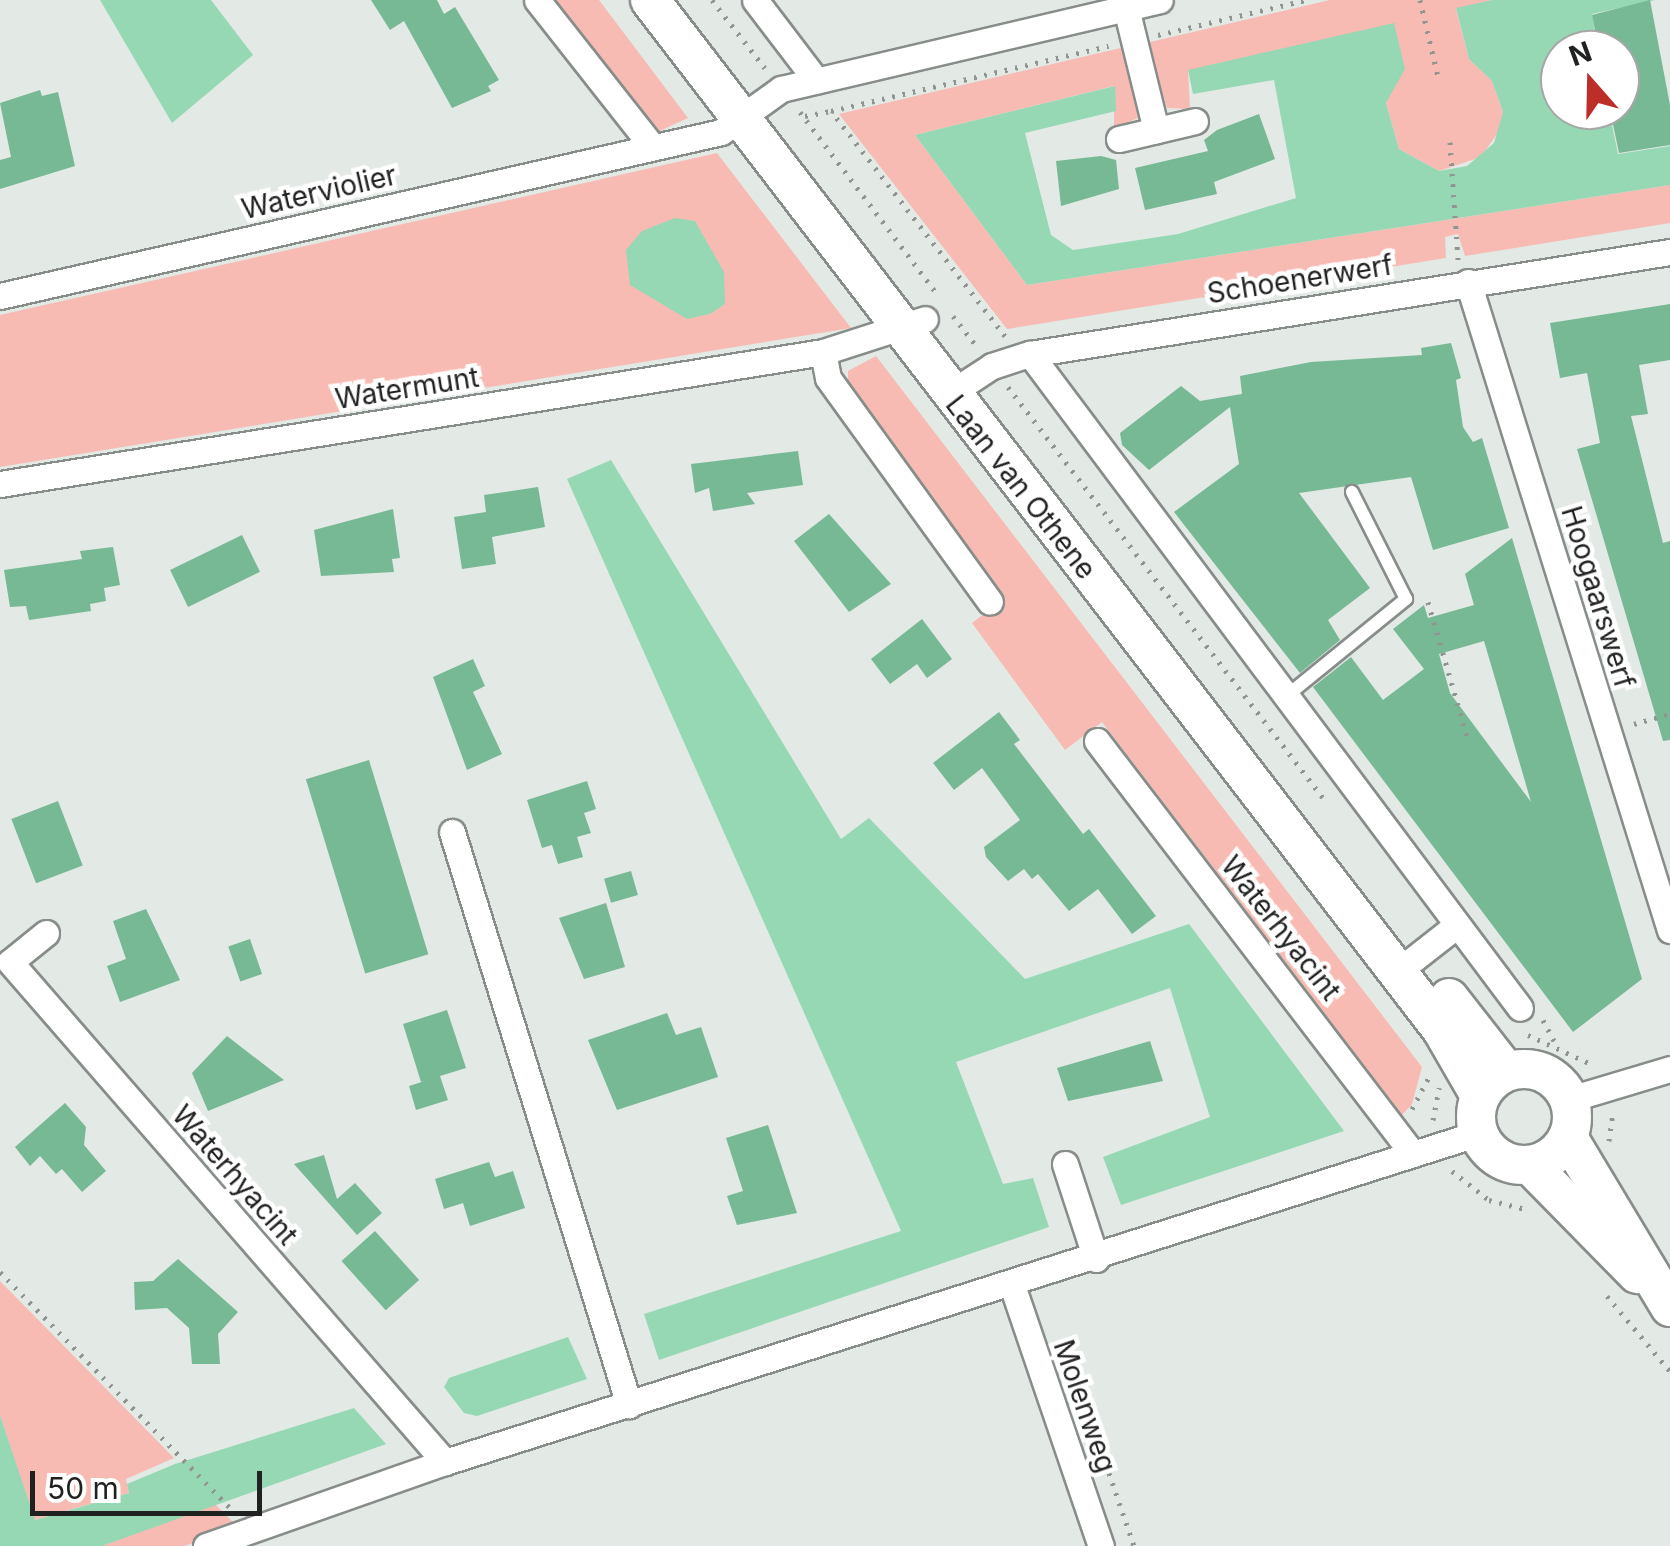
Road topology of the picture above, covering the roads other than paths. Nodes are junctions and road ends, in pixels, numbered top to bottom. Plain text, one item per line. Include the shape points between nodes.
1 (536, 0) edge
2 (650, 0) edge
3 (681, 0) edge
4 (755, 0) edge
5 (1160, 0) edge
6 (1126, 8) junction
7 (816, 80) junction
8 (760, 104) junction
9 (1196, 121) dead end
10 (1156, 130) junction
11 (1119, 139) dead end
12 (652, 146) junction
13 (1670, 252) edge
14 (1463, 272) junction
15 (0, 296) edge
16 (913, 324) junction
17 (823, 352) junction
18 (1030, 354) junction
19 (970, 380) junction
20 (0, 484) edge
21 (1352, 492) dead end
22 (990, 602) dead end
23 (1289, 694) junction
24 (1097, 741) dead end
25 (452, 832) dead end
26 (1457, 925) junction
27 (1670, 930) edge
28 (46, 932) dead end
29 (1407, 964) junction
30 (1520, 1008) dead end
31 (1670, 1068) edge
32 (1493, 1082) junction
33 (1588, 1094) junction
34 (1478, 1133) junction
35 (1569, 1139) junction
36 (1413, 1154) junction
37 (1065, 1164) dead end
38 (1530, 1165) junction
39 (1578, 1188) junction
40 (1096, 1259) junction
41 (1012, 1285) junction
42 (1667, 1304) edge
43 (629, 1404) junction
44 (445, 1462) junction
45 (206, 1546) edge
46 (1101, 1546) edge

1 - 12 street
2 - 8 street, Laan van Othene
3 - 8 street, Laan van Othene
4 - 7 street
5 - 6 street, Waterviolier
6 - 7 street, Waterviolier
6 - 10 street
7 - 8 street, Waterviolier
8 - 12 street, Waterviolier via 721,132
8 - 16 street, Laan van Othene
9 - 10 street
10 - 11 street
12 - 15 street, Waterviolier
13 - 14 street, Schoenerwerf
14 - 18 street, Schoenerwerf
14 - 27 street, Hoogaarswerf
16 - 17 street, Watermunt
16 - 19 street, Laan van Othene
17 - 20 street, Watermunt
17 - 22 street via 828,378
18 - 19 street, Schoenerwerf
18 - 23 street
19 - 29 street, Laan van Othene
21 - 23 lane via 1406,598
23 - 26 street
24 - 36 street, Waterhyacint
25 - 43 street
26 - 29 street
26 - 30 street
28 - 44 street, Waterhyacint via 10,962
29 - 32 street, Laan van Othene via 1458,1049
31 - 33 street
32 - 33 street via 1542,1073
32 - 34 street
33 - 35 street
34 - 36 street
34 - 38 street via 1500,1159
35 - 38 street via 1550,1160
35 - 39 street
36 - 40 street
37 - 40 street
38 - 39 street
39 - 42 street
40 - 41 street
41 - 43 street
41 - 46 street, Molenweg
43 - 44 street
44 - 45 street

